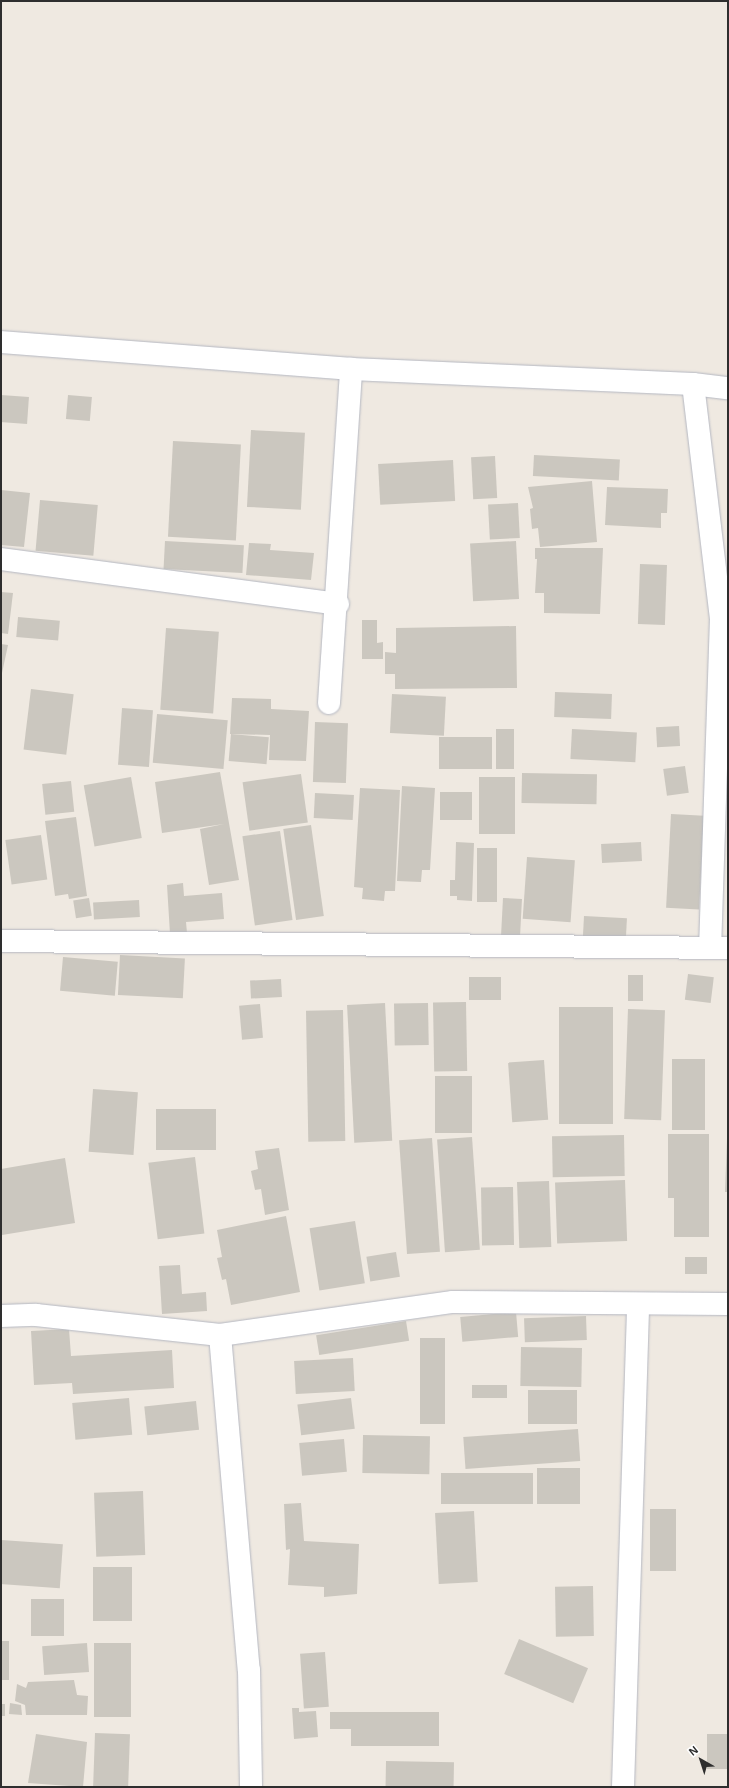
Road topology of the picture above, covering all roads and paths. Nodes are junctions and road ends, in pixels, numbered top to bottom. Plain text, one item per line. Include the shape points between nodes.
1 (1, 342) edge
2 (351, 369) junction
3 (692, 384) junction
4 (728, 388) edge
5 (1, 559) edge
6 (338, 604) junction
7 (329, 703) dead end
8 (1, 941) edge
9 (719, 948) edge
10 (728, 1304) edge
11 (638, 1306) junction
12 (1, 1316) edge
13 (220, 1334) junction
14 (251, 1787) edge
15 (623, 1787) edge

1 - 2 street
2 - 3 street
2 - 6 street
3 - 4 street
3 - 9 street via 721,618
5 - 6 street
6 - 7 street
8 - 9 street
10 - 11 street
11 - 13 street via 453,1302
11 - 15 street
12 - 13 street via 36,1315
13 - 14 street via 249,1670

